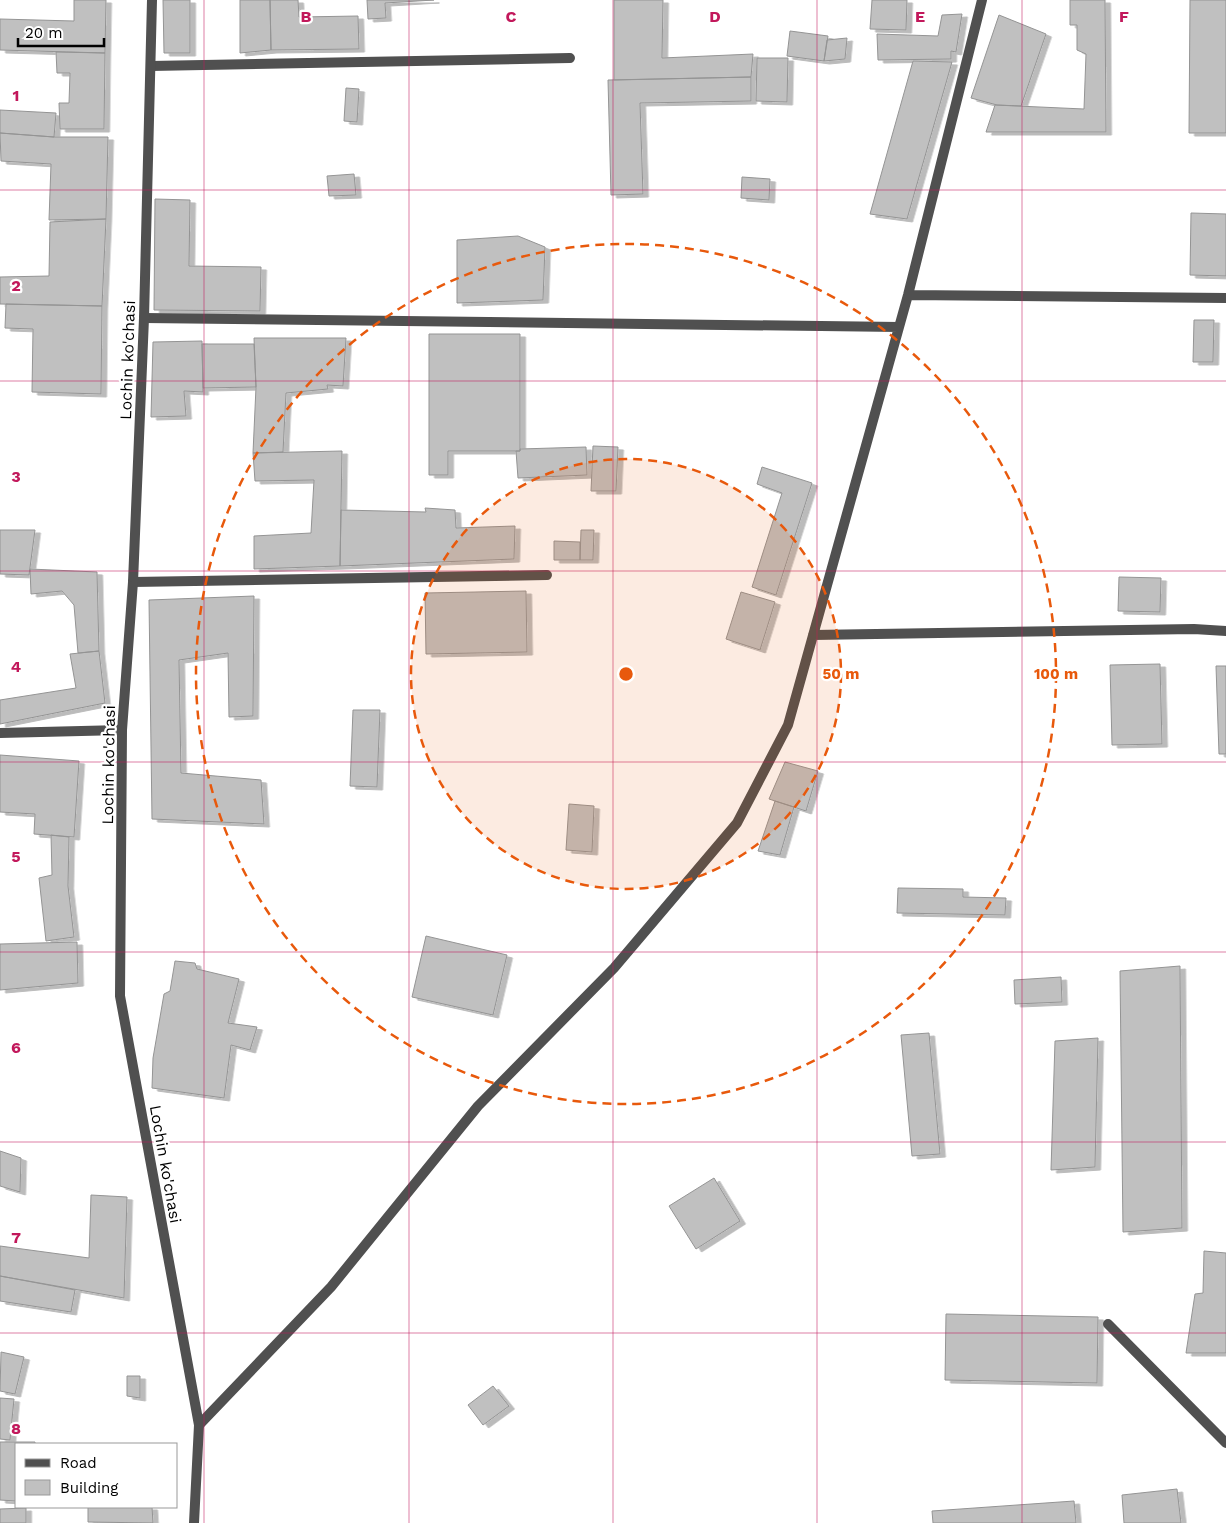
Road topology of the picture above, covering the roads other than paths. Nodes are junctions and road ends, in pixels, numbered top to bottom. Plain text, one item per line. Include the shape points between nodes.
1 (152, 0) edge
2 (982, 0) edge
3 (570, 58) dead end
4 (151, 66) junction
5 (908, 295) junction
6 (1226, 298) edge
7 (144, 318) junction
8 (899, 327) junction
9 (547, 575) dead end
10 (133, 582) junction
11 (1226, 631) edge
12 (813, 635) junction
13 (122, 730) junction
14 (0, 732) edge
15 (1108, 1324) dead end
16 (199, 1425) junction
17 (1226, 1443) edge
18 (194, 1523) edge

1 - 4 street, Lochin ko'chasi
2 - 5 street
3 - 4 street
4 - 7 street, Lochin ko'chasi
5 - 6 street
5 - 8 street
7 - 8 street
7 - 10 street, Lochin ko'chasi
8 - 12 street
9 - 10 street
10 - 13 street, Lochin ko'chasi
11 - 12 street
12 - 16 street via 788,725 737,822 614,968 478,1106 331,1287
13 - 14 street
13 - 16 street, Lochin ko'chasi via 120,996
15 - 17 street
16 - 18 street, Lochin ko'chasi

